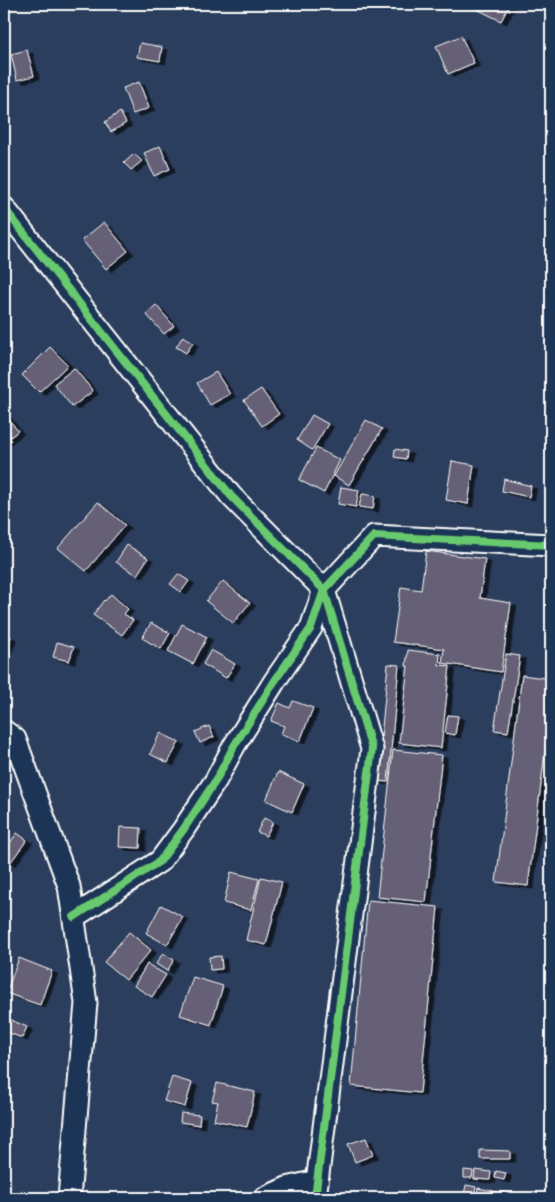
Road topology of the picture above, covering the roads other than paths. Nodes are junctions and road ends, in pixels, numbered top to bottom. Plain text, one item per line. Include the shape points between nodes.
1 (4, 208) edge
2 (551, 545) edge
3 (324, 590) junction
4 (4, 731) edge
5 (74, 917) junction
6 (316, 1190) edge
7 (69, 1198) edge
8 (265, 1198) edge

1 - 3 street via 231,496
2 - 3 street via 374,536
3 - 5 street via 311,628 234,746 216,780 160,861
3 - 6 street via 372,750
4 - 5 street via 15,739 69,886
5 - 7 street via 86,1003
6 - 8 street via 287,1188

